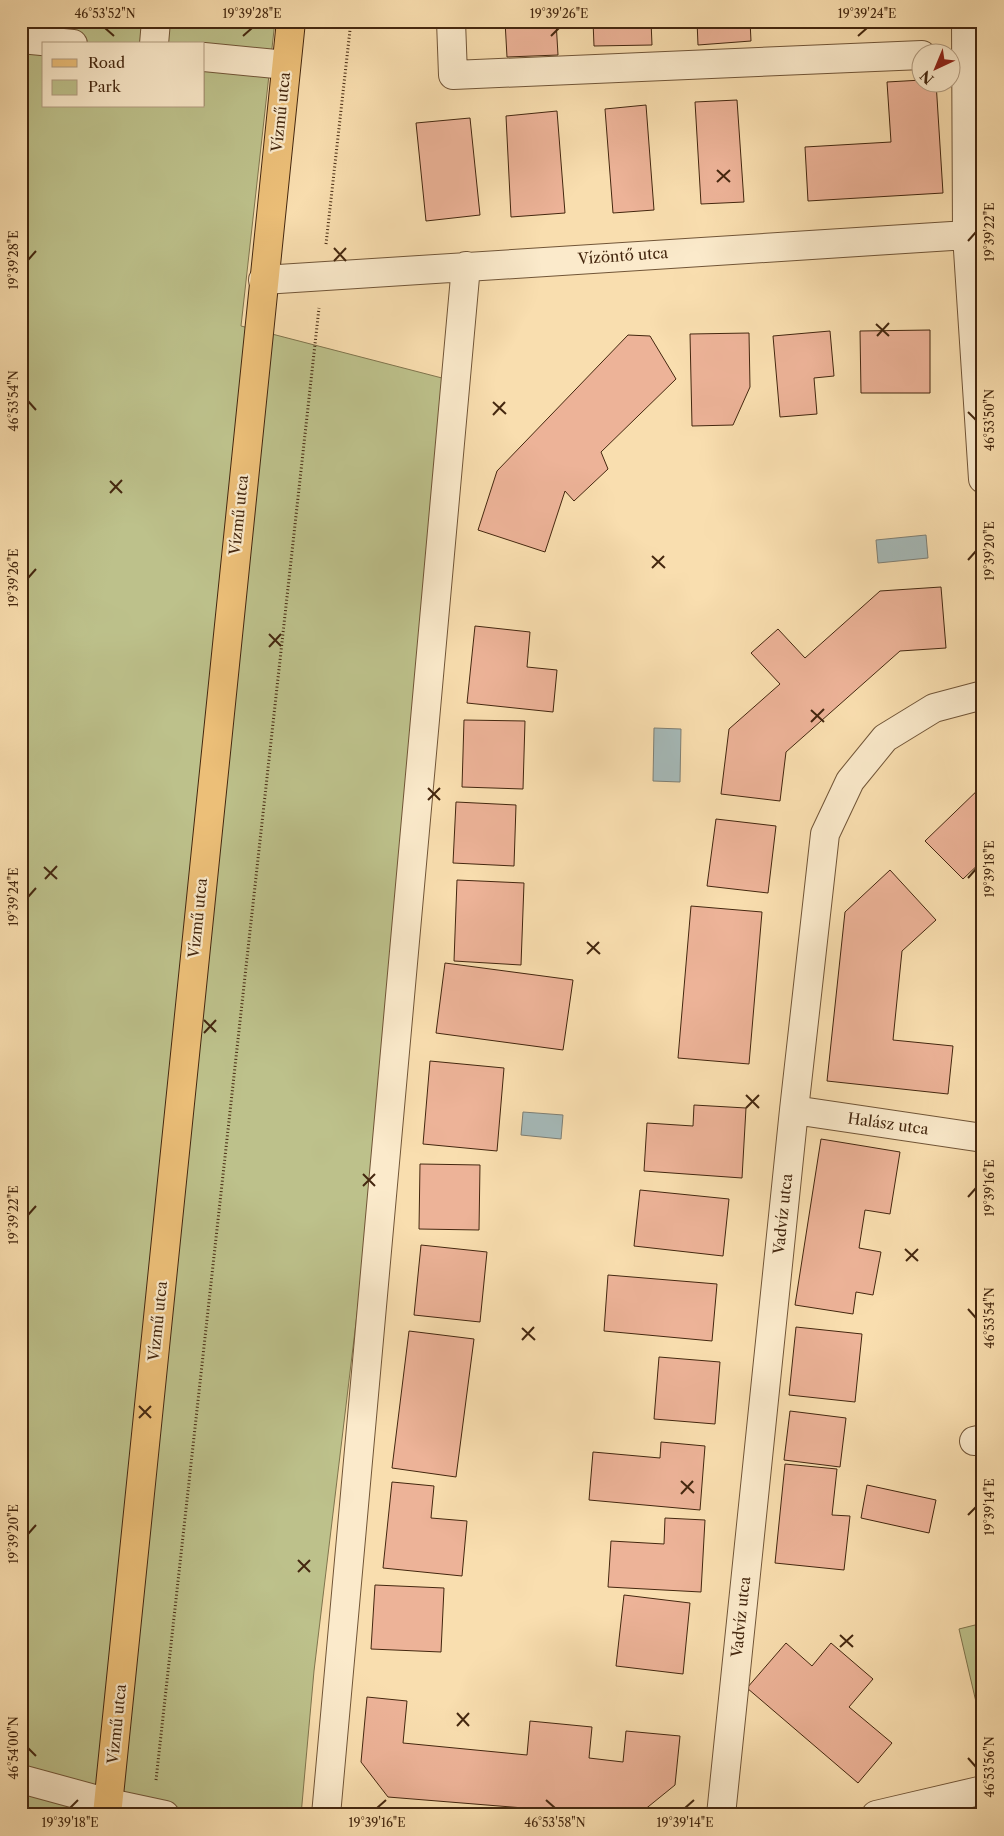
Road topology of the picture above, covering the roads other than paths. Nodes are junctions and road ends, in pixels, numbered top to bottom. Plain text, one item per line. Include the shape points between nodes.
1 (156, 21) edge
2 (291, 21) edge
3 (451, 21) edge
4 (966, 21) edge
5 (21, 39) edge
6 (52, 42) edge
7 (154, 42) edge
8 (962, 43) edge
9 (912, 55) edge
10 (205, 57) edge
11 (286, 65) junction
12 (962, 78) edge
13 (975, 234) edge
14 (466, 266) junction
15 (263, 280) junction
16 (983, 479) edge
17 (983, 695) edge
18 (794, 1110) junction
19 (983, 1138) edge
20 (21, 1779) edge
21 (983, 1790) edge
22 (108, 1809) edge
23 (159, 1814) edge
24 (326, 1815) edge
25 (721, 1815) edge
26 (876, 1815) edge

1 - 7 street
2 - 11 main road, Vízmű utca
3 - 9 street via 453,75
4 - 8 street
5 - 6 street
10 - 11 street
11 - 15 main road, Vízmű utca
12 - 13 street
13 - 14 street, Vízöntő utca
13 - 16 street
14 - 15 street, Vízöntő utca
14 - 24 street
15 - 22 main road, Vízmű utca
17 - 18 street, Vadvíz utca via 934,708 885,738 850,781 825,834
18 - 19 street, Halász utca
18 - 25 street, Vadvíz utca
20 - 22 street
21 - 26 street
22 - 23 street

